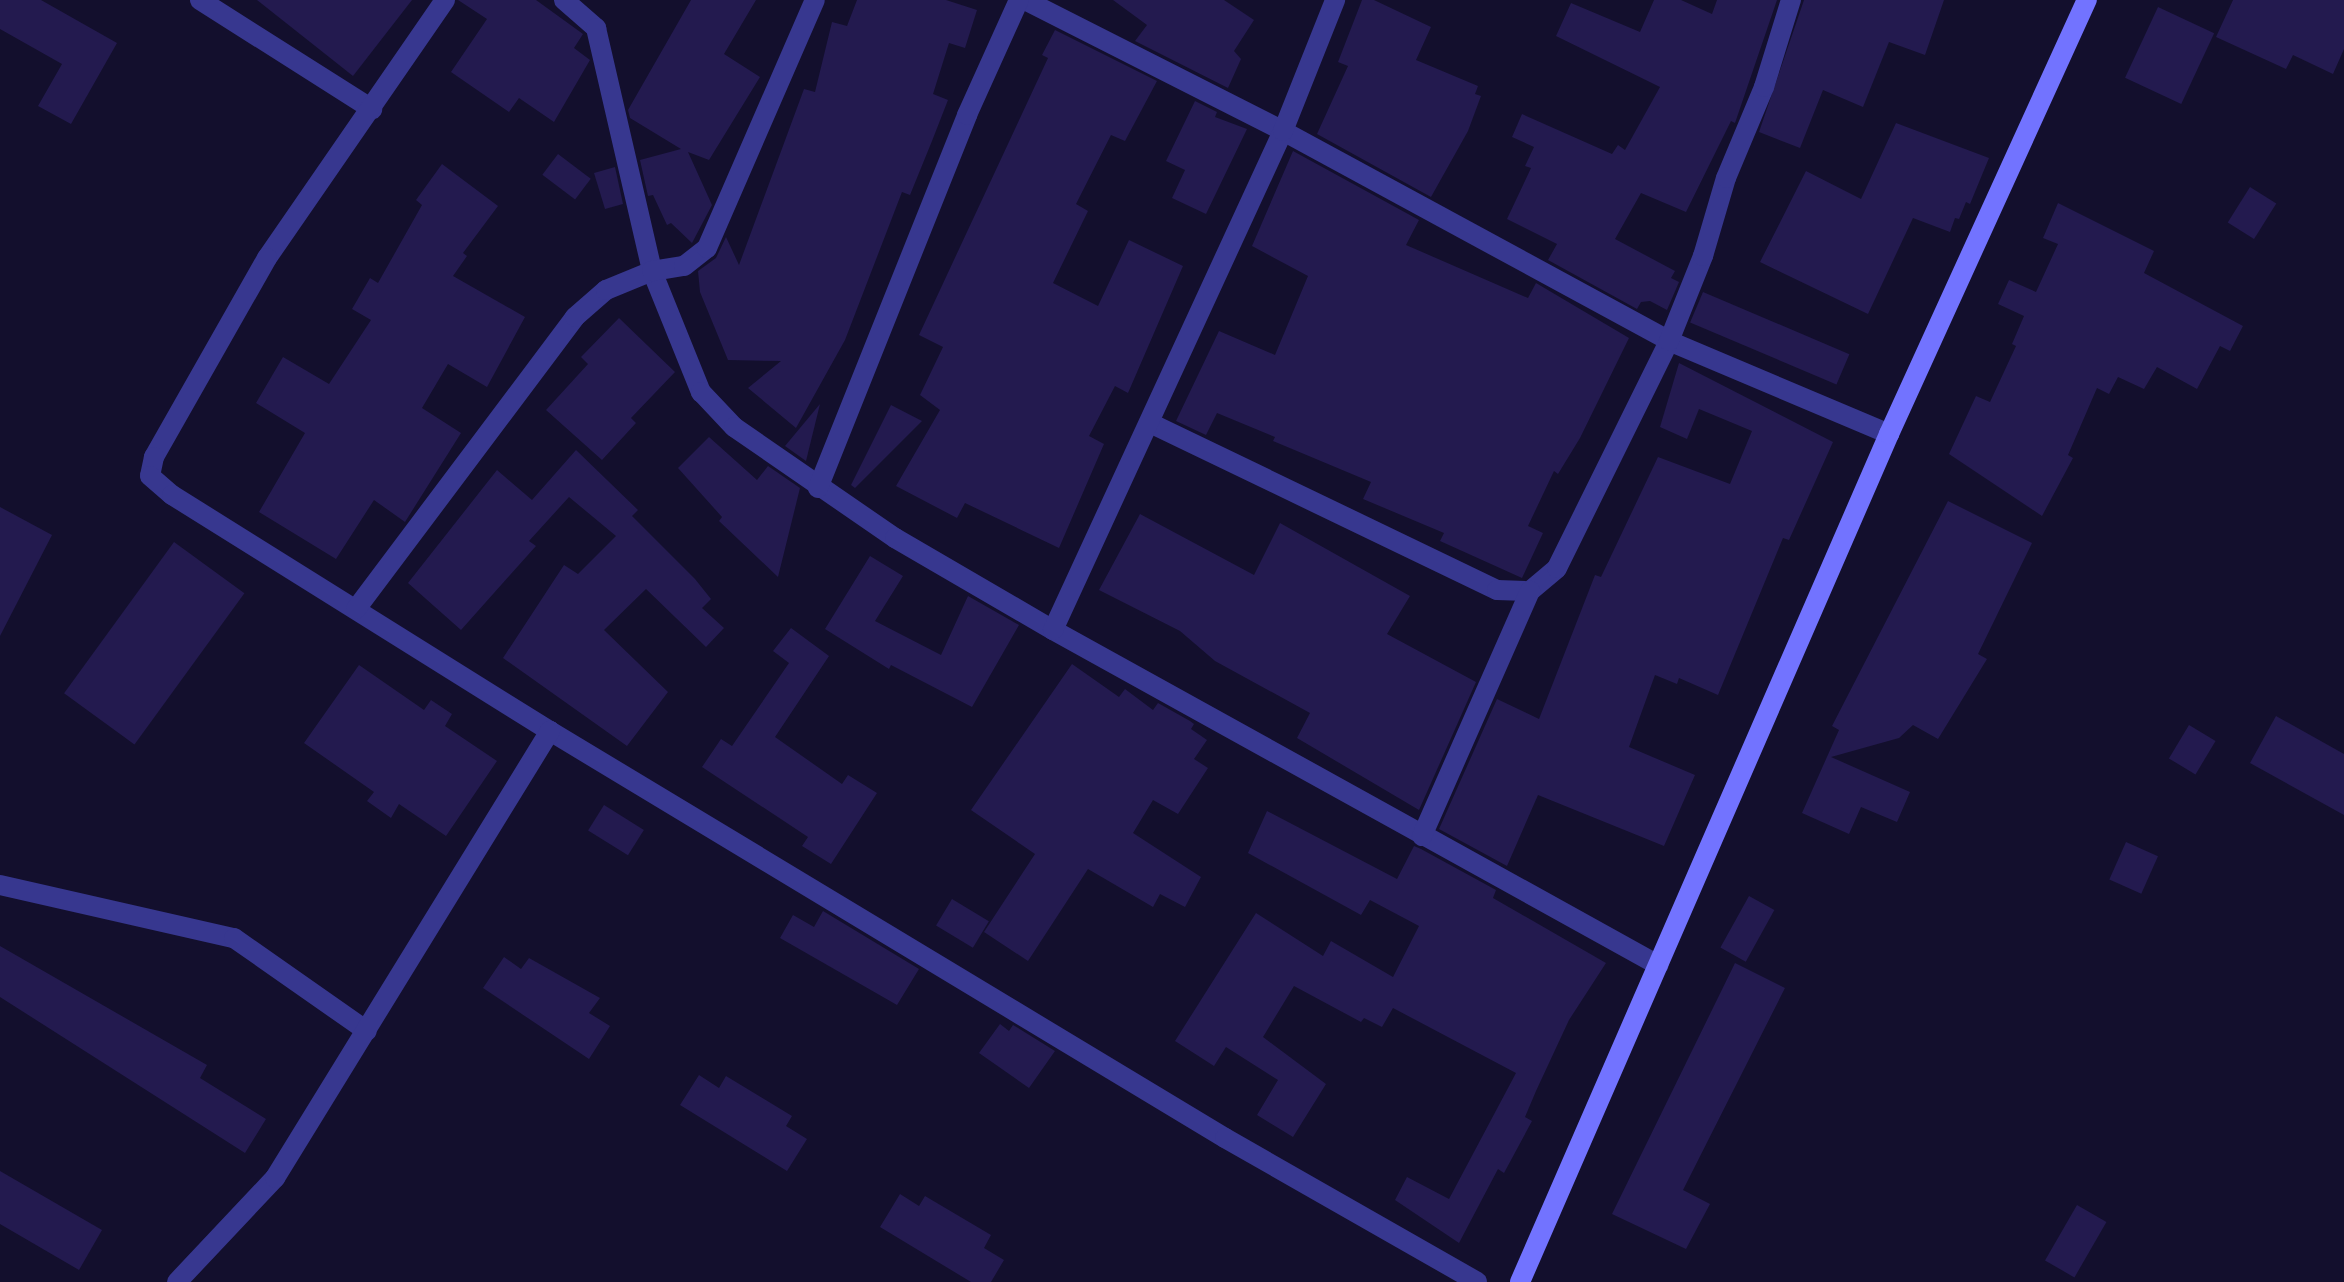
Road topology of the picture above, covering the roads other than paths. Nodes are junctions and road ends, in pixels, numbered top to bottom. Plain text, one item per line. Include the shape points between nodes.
1 (200, 0) edge
2 (445, 0) edge
3 (564, 0) edge
4 (815, 0) edge
5 (1019, 0) edge
6 (1025, 0) edge
7 (1335, 0) edge
8 (1791, 0) edge
9 (2087, 0) edge
10 (372, 109) junction
11 (1283, 131) junction
12 (652, 271) junction
13 (1669, 341) junction
14 (1150, 423) junction
15 (1889, 434) junction
16 (818, 488) junction
17 (1530, 591) junction
18 (356, 609) junction
19 (1053, 630) junction
20 (550, 731) junction
21 (1422, 836) junction
22 (0, 885) edge
23 (1658, 965) junction
24 (367, 1031) junction
25 (1456, 1276) edge
26 (177, 1282) edge
27 (1477, 1282) edge
28 (1520, 1282) edge

1 - 10 street
2 - 10 street
3 - 12 street via 596,28
4 - 12 street via 707,248 684,266
5 - 16 street via 967,115
6 - 11 street
7 - 11 street
8 - 13 street
9 - 15 street
10 - 18 street via 267,258 154,457 150,476 172,495
11 - 13 street
11 - 14 street
12 - 16 street via 701,392 734,427
12 - 18 street via 606,290 575,317
13 - 15 street
13 - 17 street via 1557,568
14 - 17 street via 1497,590
14 - 19 street
15 - 23 street
16 - 19 street
17 - 21 street
18 - 20 street
19 - 21 street
20 - 24 street
20 - 25 street
21 - 23 street
22 - 24 street via 234,938
23 - 28 street
24 - 26 street via 275,1178
25 - 27 street

